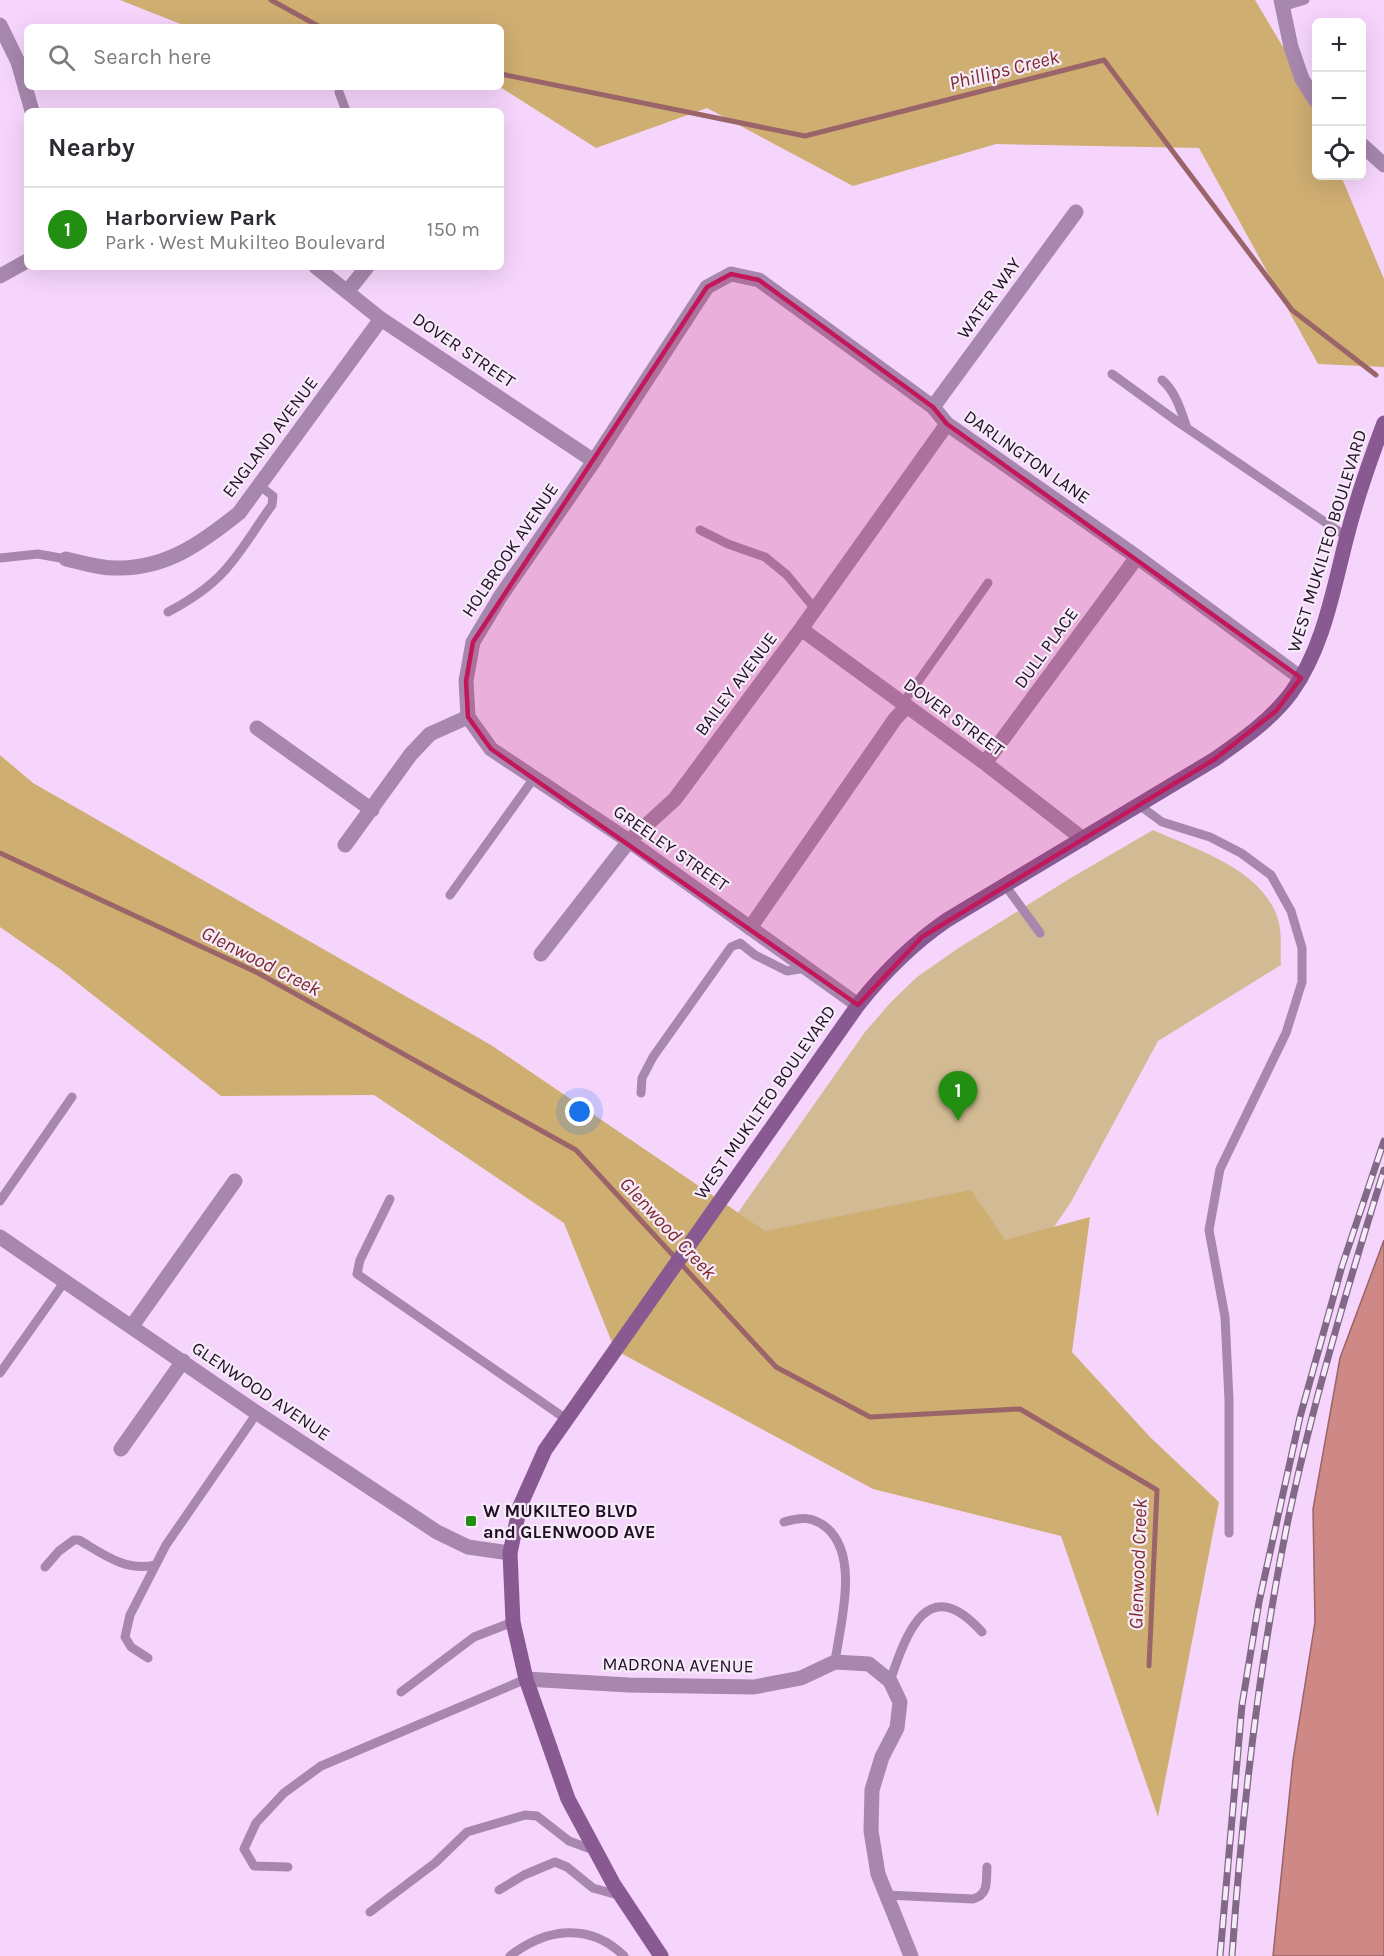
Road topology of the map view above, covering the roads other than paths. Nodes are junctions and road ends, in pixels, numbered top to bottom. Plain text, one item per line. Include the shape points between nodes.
1 (1305, 0) edge
2 (1281, 4) edge
3 (0, 25) edge
4 (22, 60) edge
5 (28, 90) edge
6 (339, 92) dead end
7 (1312, 94) edge
8 (31, 108) edge
9 (345, 108) edge
10 (1366, 149) edge
11 (1384, 165) edge
12 (1076, 212) dead end
13 (24, 263) edge
14 (320, 270) edge
15 (365, 270) edge
16 (731, 274) joint
17 (0, 276) edge
18 (347, 292) junction
19 (381, 319) junction
20 (1112, 374) dead end
21 (1162, 380) dead end
22 (933, 407) junction
23 (1384, 423) edge
24 (947, 424) junction
25 (1188, 428) junction
26 (594, 460) junction
27 (260, 486) junction
28 (700, 530) dead end
29 (1347, 537) junction
30 (1137, 557) junction
31 (0, 558) edge
32 (66, 559) joint
33 (988, 583) dead end
34 (815, 609) junction
35 (168, 612) dead end
36 (801, 629) junction
37 (1301, 678) junction
38 (905, 704) junction
39 (468, 717) junction
40 (257, 728) dead end
41 (986, 763) junction
42 (534, 778) junction
43 (1139, 805) junction
44 (372, 810) junction
45 (1083, 839) junction
46 (629, 841) junction
47 (345, 845) dead end
48 (1005, 885) junction
49 (450, 895) dead end
50 (750, 928) junction
51 (1040, 933) dead end
52 (541, 954) dead end
53 (806, 968) junction
54 (858, 1005) junction
55 (641, 1093) dead end
56 (72, 1097) dead end
57 (235, 1181) dead end
58 (390, 1199) dead end
59 (0, 1201) edge
60 (0, 1237) edge
61 (65, 1281) junction
62 (132, 1326) junction
63 (183, 1361) junction
64 (0, 1373) edge
65 (257, 1413) junction
66 (566, 1419) junction
67 (122, 1449) dead end
68 (784, 1522) dead end
69 (1229, 1533) dead end
70 (510, 1553) junction
71 (155, 1565) junction
72 (45, 1567) dead end
73 (513, 1622) junction
74 (982, 1632) dead end
75 (148, 1659) dead end
76 (836, 1662) junction
77 (526, 1679) junction
78 (890, 1681) junction
79 (401, 1692) dead end
80 (596, 1851) junction
81 (288, 1867) dead end
82 (987, 1868) dead end
83 (499, 1890) dead end
84 (886, 1895) junction
85 (621, 1896) junction
86 (370, 1912) dead end
87 (510, 1956) edge
88 (624, 1956) edge
89 (661, 1956) edge
90 (911, 1956) edge

1 - 2 lane
2 - 7 street via 1302,80
3 - 4 street
5 - 8 street
6 - 9 lane
10 - 11 street
12 - 22 street, WATER WAY
13 - 17 street
14 - 18 street, DOVER STREET
15 - 18 street
16 - 22 street, DARLINGTON LANE via 759,280
16 - 26 street, HOLBROOK AVENUE via 707,287
18 - 19 street, DOVER STREET
19 - 26 street, DOVER STREET
19 - 27 street, ENGLAND AVENUE
20 - 25 lane
21 - 25 lane via 1176,398
22 - 24 street, DARLINGTON LANE
23 - 29 main road, WEST MUKILTEO BOULEVARD
24 - 30 street, DARLINGTON LANE
24 - 34 street, BAILEY AVENUE
25 - 29 lane
26 - 39 street, HOLBROOK AVENUE via 473,642 466,681
27 - 32 street, ENGLAND AVENUE via 240,513 190,550 154,564 120,568
27 - 35 lane via 273,496 272,505 230,565 211,584
28 - 34 lane via 765,557 787,575
29 - 37 main road, WEST MUKILTEO BOULEVARD via 1317,646
30 - 37 street, DARLINGTON LANE
30 - 41 street, DULL PLACE
31 - 32 lane via 38,554
33 - 38 lane
34 - 36 street, BAILEY AVENUE
36 - 38 street, DOVER STREET
36 - 46 street, BAILEY AVENUE via 675,799
37 - 43 main road, WEST MUKILTEO BOULEVARD via 1276,711 1251,734
38 - 41 street, DOVER STREET
38 - 50 street
39 - 42 street, GREELEY STREET via 491,749
39 - 44 street via 430,734
40 - 44 street
41 - 45 street, DOVER STREET
42 - 46 street, GREELEY STREET
42 - 49 lane
43 - 45 main road, WEST MUKILTEO BOULEVARD
43 - 69 lane via 1162,822 1210,837 1241,853 1271,876 1291,911 1302,948 1302,982 1286,1033 1220,1169 1209,1230 1225,1317
44 - 47 street
45 - 48 main road, WEST MUKILTEO BOULEVARD
46 - 50 street, GREELEY STREET
46 - 52 street, BAILEY AVENUE
48 - 51 lane
48 - 54 main road, WEST MUKILTEO BOULEVARD via 922,937
50 - 53 street, GREELEY STREET
53 - 54 street, GREELEY STREET
53 - 55 lane via 787,971 740,943 731,947 653,1057 642,1078
54 - 66 main road, WEST MUKILTEO BOULEVARD
56 - 59 lane
57 - 62 street
58 - 66 lane via 357,1274
60 - 61 street, GLENWOOD AVENUE
61 - 62 street, GLENWOOD AVENUE
61 - 64 lane
62 - 63 street, GLENWOOD AVENUE
63 - 65 street, GLENWOOD AVENUE
63 - 67 street
65 - 70 street, GLENWOOD AVENUE via 437,1532 468,1547
65 - 71 lane
66 - 70 main road, WEST MUKILTEO BOULEVARD via 545,1450 520,1506
68 - 76 lane via 799,1518 819,1521 837,1538 843,1551 846,1583
70 - 73 main road, WEST MUKILTEO BOULEVARD
71 - 72 lane via 129,1566 74,1540
71 - 75 lane via 130,1615 125,1637 131,1647
73 - 77 main road, WEST MUKILTEO BOULEVARD
73 - 79 lane via 474,1636
74 - 78 lane via 954,1608 932,1607 920,1617 905,1641
76 - 77 street, MADRONA AVENUE via 801,1678 754,1687
76 - 78 street, MADRONA AVENUE via 869,1664
77 - 80 main road, WEST MUKILTEO BOULEVARD via 568,1799
77 - 81 lane via 321,1766 284,1793 256,1823 244,1850 254,1866
78 - 84 street via 900,1702 897,1728 882,1757 872,1790 872,1831 878,1874
80 - 85 main road, WEST MUKILTEO BOULEVARD
80 - 86 lane via 569,1841 537,1816 525,1815 467,1832 435,1863
82 - 84 lane via 986,1889 973,1899
83 - 85 lane via 555,1862 593,1888
84 - 90 street
85 - 89 main road, WEST MUKILTEO BOULEVARD
87 - 88 lane via 544,1938 578,1932 607,1943

